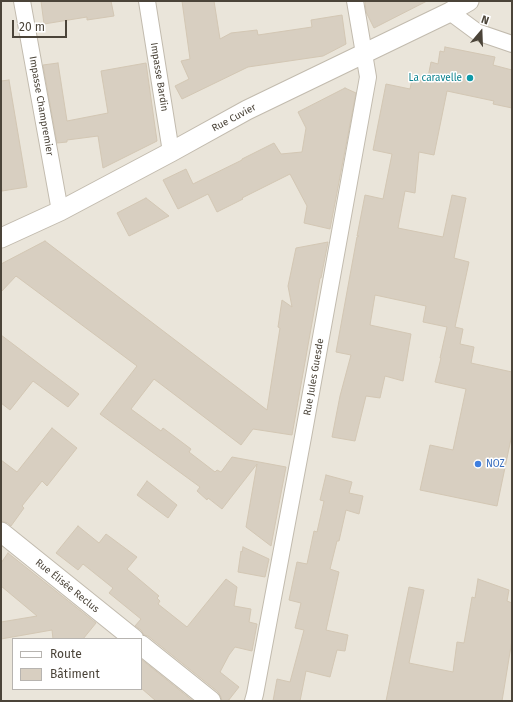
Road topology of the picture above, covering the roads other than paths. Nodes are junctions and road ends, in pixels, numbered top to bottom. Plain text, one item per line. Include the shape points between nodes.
1 (22, 1) edge
2 (147, 1) edge
3 (355, 1) edge
4 (469, 1) edge
5 (450, 12) junction
6 (512, 44) edge
7 (364, 53) junction
8 (171, 152) junction
9 (60, 210) junction
10 (1, 238) edge
11 (1, 532) edge
12 (133, 638) edge
13 (142, 646) edge
14 (211, 701) edge
15 (253, 701) edge

1 - 9 street, Impasse Champremier
2 - 8 street, Impasse Bardin
3 - 7 street, Rue Jules Guesde
4 - 5 street, Rue Cuvier
5 - 6 street via 477,32
5 - 7 street, Rue Cuvier
7 - 8 street, Rue Cuvier via 247,110
7 - 15 street, Rue Jules Guesde via 368,77
8 - 9 street, Rue Cuvier
9 - 10 street, Rue Cuvier
11 - 12 street, Rue Élisée Reclus
13 - 14 street

